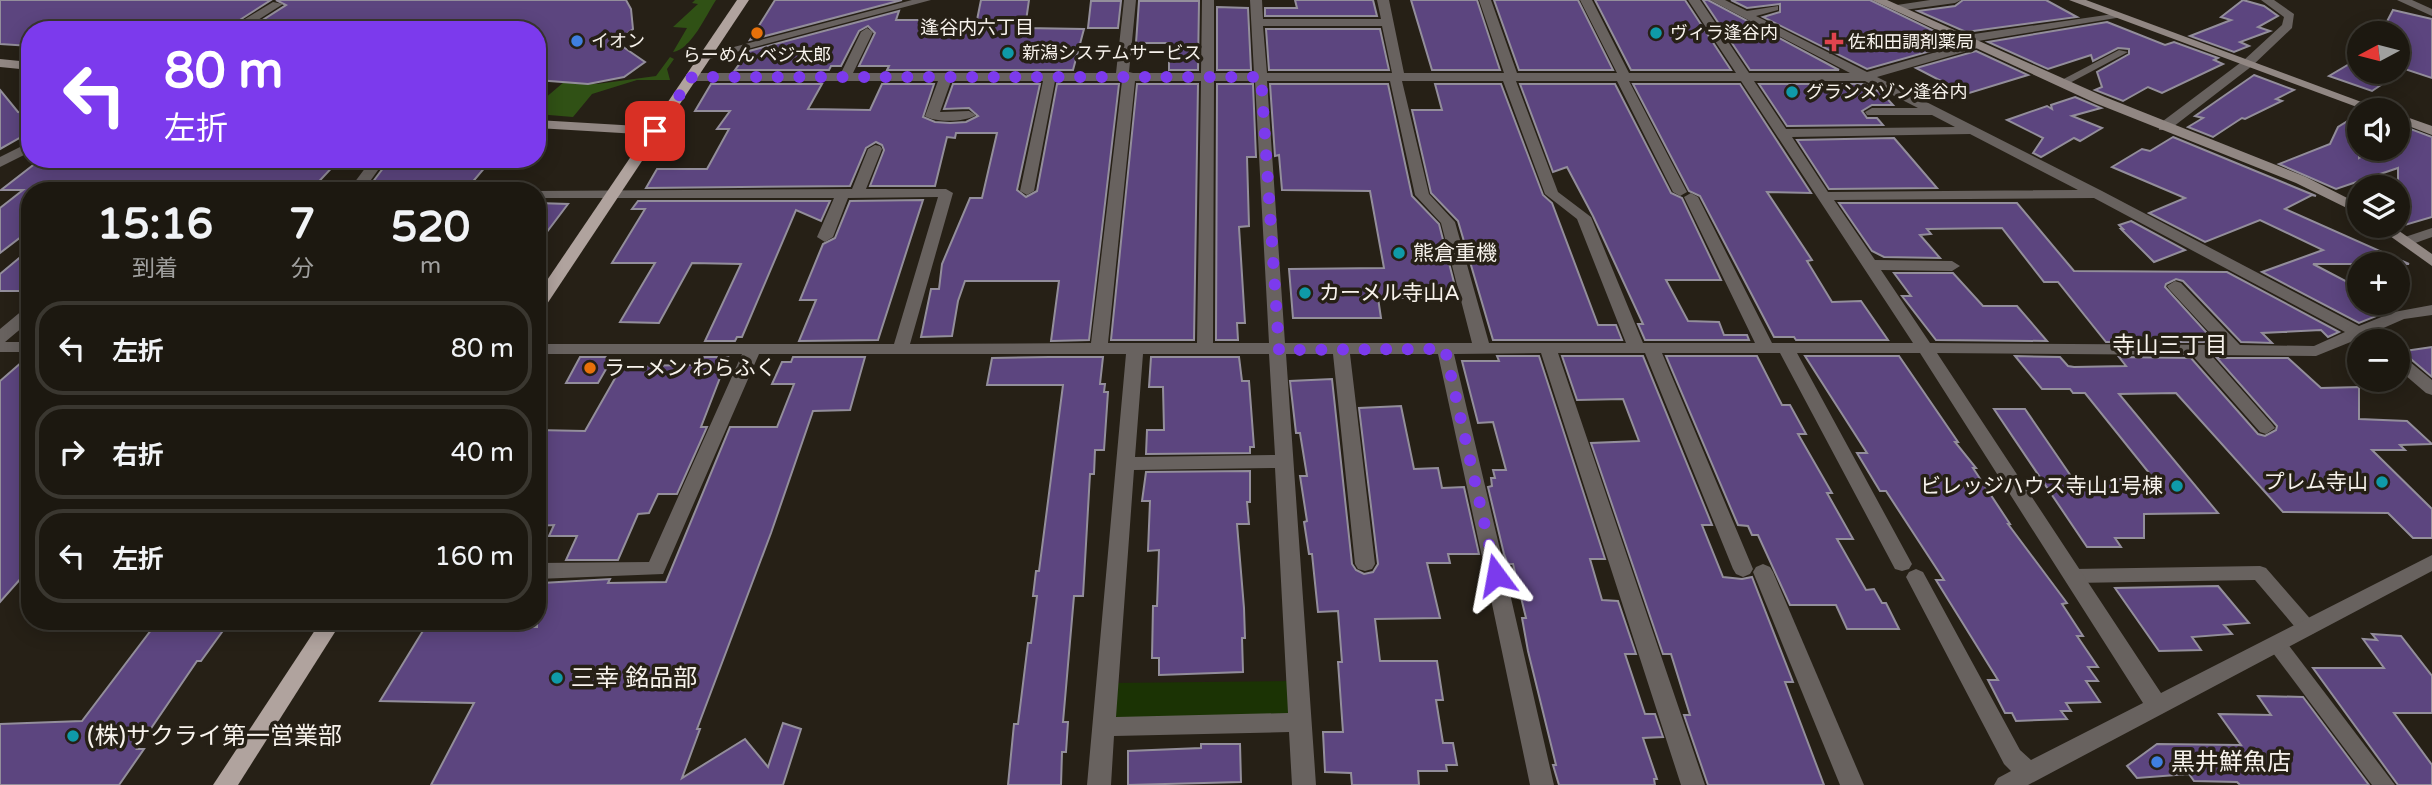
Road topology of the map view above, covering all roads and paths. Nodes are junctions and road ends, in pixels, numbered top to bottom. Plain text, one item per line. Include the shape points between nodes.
1 (743, 0) edge
2 (925, 0) edge
3 (1130, 0) edge
4 (1208, 0) edge
5 (1256, 0) edge
6 (1383, 0) edge
7 (1485, 0) edge
8 (1587, 0) edge
9 (1694, 0) edge
10 (1716, 0) edge
11 (1878, 0) edge
12 (1955, 0) edge
13 (2075, 0) edge
14 (2267, 0) edge
15 (2403, 0) edge
16 (277, 4) dead end
17 (1774, 8) dead end
18 (1897, 8) junction
19 (2432, 13) edge
20 (1745, 15) junction
21 (2116, 15) junction
22 (248, 21) edge
23 (1387, 22) junction
24 (1258, 23) junction
25 (867, 32) dead end
26 (1972, 41) junction
27 (2123, 52) dead end
28 (706, 56) junction
29 (0, 63) edge
30 (2248, 63) junction
31 (21, 65) edge
32 (946, 76) junction
33 (1050, 76) junction
34 (1125, 76) junction
35 (1208, 76) junction
36 (1864, 76) junction
37 (692, 77) junction
38 (845, 77) junction
39 (1261, 77) junction
40 (1397, 77) junction
41 (1510, 77) junction
42 (1623, 77) junction
43 (1745, 77) junction
44 (2062, 83) junction
45 (2347, 99) edge
46 (1933, 111) junction
47 (1872, 112) dead end
48 (969, 115) dead end
49 (2410, 123) edge
50 (546, 125) edge
51 (2164, 127) junction
52 (655, 131) junction
53 (1971, 131) junction
54 (2432, 131) edge
55 (1782, 133) junction
56 (875, 149) dead end
57 (21, 151) edge
58 (0, 163) edge
59 (1027, 191) dead end
60 (614, 193) junction
61 (850, 193) junction
62 (546, 194) edge
63 (2097, 194) junction
64 (1824, 196) junction
65 (2347, 205) edge
66 (2432, 232) edge
67 (825, 237) dead end
68 (2402, 238) edge
69 (2407, 241) junction
70 (2432, 261) edge
71 (1870, 265) junction
72 (1952, 265) dead end
73 (2175, 286) dead end
74 (546, 294) edge
75 (2432, 310) edge
76 (21, 320) edge
77 (2352, 329) edge
78 (2379, 329) edge
79 (0, 338) edge
80 (2347, 342) edge
81 (0, 347) edge
82 (21, 347) edge
83 (753, 348) junction
84 (1766, 348) junction
85 (1786, 348) junction
86 (1925, 348) junction
87 (546, 349) edge
88 (1205, 349) junction
89 (1445, 349) junction
90 (1482, 349) junction
91 (1548, 349) junction
92 (1644, 349) junction
93 (900, 350) junction
94 (1099, 350) junction
95 (1135, 350) junction
96 (1279, 350) junction
97 (1341, 350) junction
98 (2197, 350) junction
99 (2235, 350) junction
100 (2410, 371) edge
101 (2432, 389) edge
102 (2266, 428) dead end
103 (1285, 461) junction
104 (1126, 464) junction
105 (2432, 562) edge
106 (1365, 564) dead end
107 (546, 570) edge
108 (2073, 576) junction
109 (2307, 628) junction
110 (326, 630) edge
111 (2277, 644) junction
112 (2157, 706) junction
113 (1300, 722) junction
114 (1103, 727) junction
115 (2029, 774) junction
116 (225, 785) edge
117 (1098, 785) edge
118 (1304, 785) edge
119 (1542, 785) edge
120 (1693, 785) edge
121 (1852, 785) edge
122 (2006, 785) edge
123 (2384, 785) edge

1 - 28 main road
2 - 28 street
3 - 34 street
4 - 35 street
5 - 24 street
6 - 23 street
7 - 41 street
8 - 42 street
9 - 43 street
10 - 20 street
11 - 18 street
12 - 18 street
13 - 21 street
14 - 30 street via 2290,16 2288,26
15 - 19 street
16 - 22 street
17 - 20 street
18 - 26 street
20 - 36 street
21 - 26 street
21 - 30 street
23 - 24 street
23 - 40 street
24 - 39 street
25 - 38 street
26 - 36 street
26 - 44 street
27 - 44 lane
28 - 37 main road
29 - 31 street
30 - 45 street
30 - 51 street
32 - 33 street
32 - 38 street
32 - 48 street via 932,116
33 - 34 street
33 - 59 street
34 - 35 street
34 - 94 street
35 - 39 street
35 - 88 street
36 - 43 street
36 - 46 street
37 - 38 street
37 - 52 main road
39 - 40 street
39 - 96 street
40 - 41 street
40 - 90 street via 1422,195 1448,222
41 - 42 street
41 - 92 street via 1552,194 1584,217
42 - 43 street
42 - 84 street
43 - 55 street
44 - 51 street
46 - 47 street
46 - 53 street
49 - 54 street
50 - 52 street
51 - 65 street via 2301,180
52 - 60 main road
53 - 55 street
53 - 63 street
55 - 64 street
56 - 61 street
57 - 58 street
60 - 61 street
60 - 62 street
60 - 74 main road
61 - 67 street
61 - 93 street via 946,193
63 - 64 street
63 - 77 street
64 - 71 street
66 - 69 street
68 - 69 street
69 - 70 street
71 - 72 street
71 - 86 street
73 - 99 street
75 - 78 street via 2400,315
76 - 79 street
80 - 99 street via 2316,351
81 - 82 street
83 - 87 street
83 - 93 street
83 - 107 street via 656,569
84 - 85 street
84 - 92 street
85 - 86 street
85 - 115 street via 2012,757
86 - 98 street
86 - 108 street
88 - 95 street
88 - 96 street
89 - 90 street
89 - 97 street
89 - 119 street
90 - 91 street
91 - 92 street
91 - 120 street
92 - 121 street
93 - 94 street
94 - 95 street
95 - 104 street
96 - 97 street
96 - 103 street
97 - 106 street
98 - 99 street
98 - 102 street
100 - 101 street
103 - 104 street
103 - 113 street
104 - 114 street
105 - 109 street
108 - 109 lane via 2260,573
108 - 112 street
109 - 111 street
110 - 116 main road
111 - 112 street
111 - 123 lane
112 - 115 street
113 - 114 street
113 - 118 street
114 - 117 street
115 - 122 street

